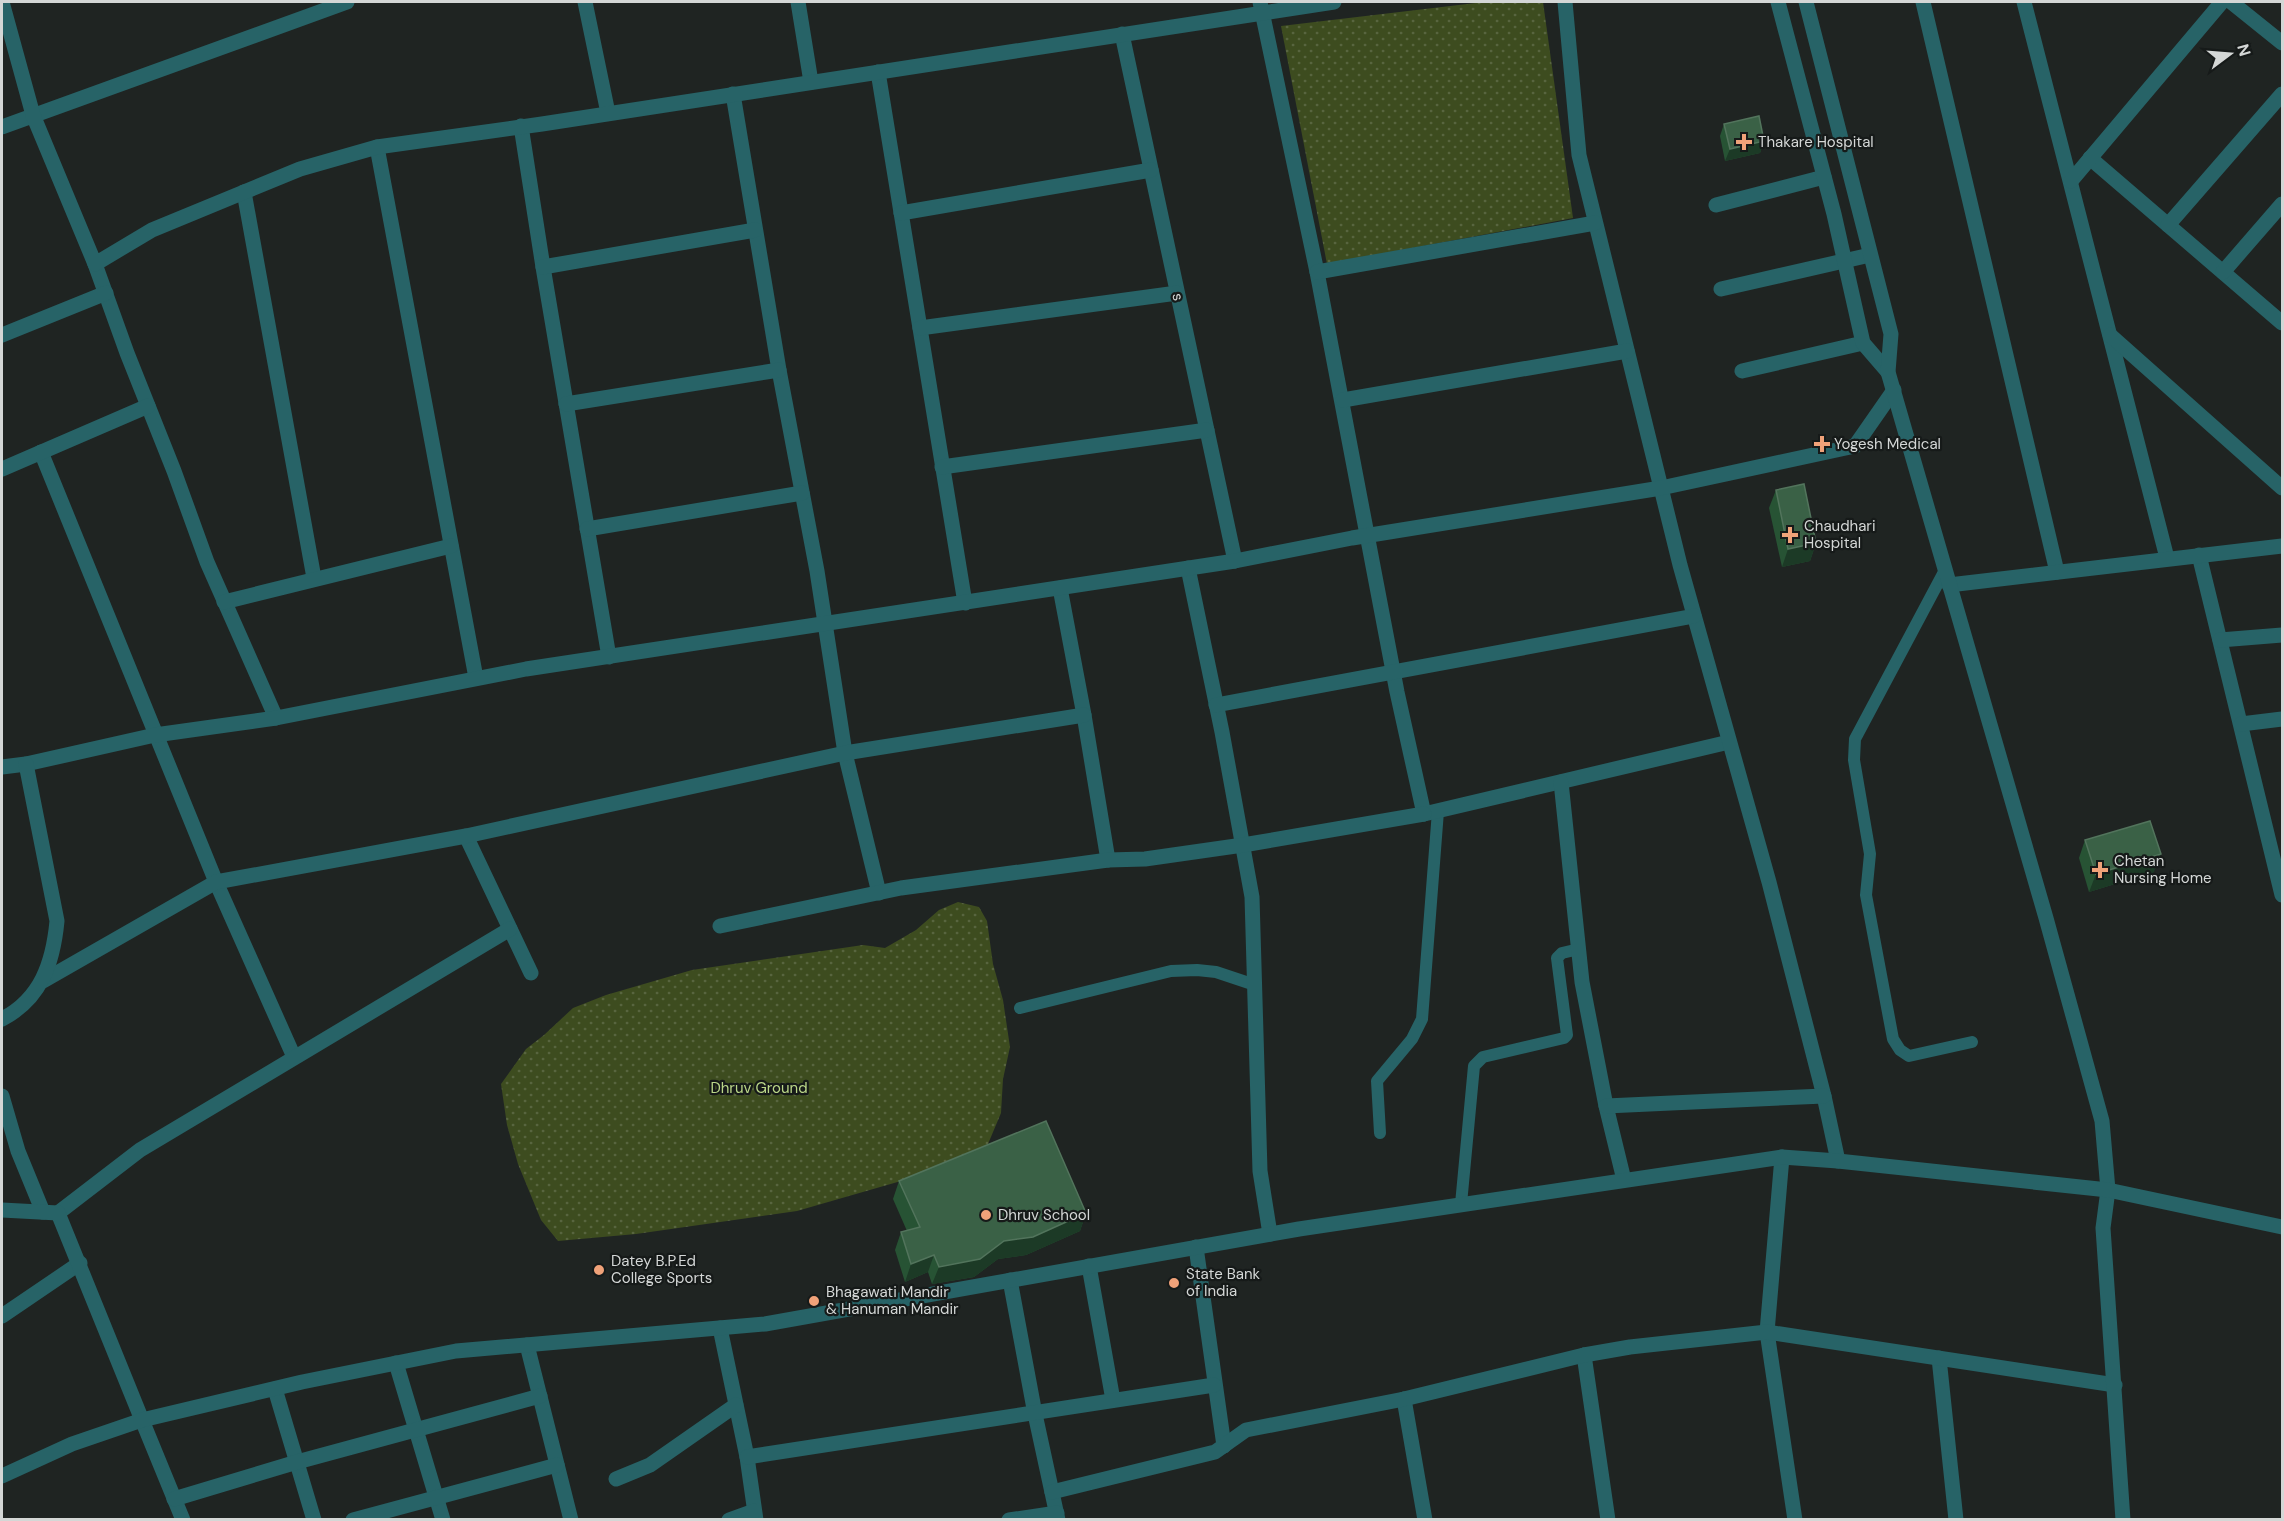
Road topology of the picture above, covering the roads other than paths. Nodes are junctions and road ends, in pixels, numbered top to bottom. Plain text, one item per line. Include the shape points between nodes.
1 (2, 2) edge
2 (347, 2) edge
3 (585, 2) edge
4 (798, 2) edge
5 (1334, 2) edge
6 (1565, 2) edge
7 (1778, 2) edge
8 (1806, 2) edge
9 (1923, 2) edge
10 (2024, 2) edge
11 (2222, 2) edge
12 (2231, 2) edge
13 (1261, 7) edge
14 (1122, 34) junction
15 (2283, 43) edge
16 (878, 72) junction
17 (811, 82) junction
18 (733, 94) junction
19 (2283, 94) edge
20 (608, 113) junction
21 (33, 115) junction
22 (521, 126) junction
23 (2, 127) edge
24 (377, 147) junction
25 (2090, 158) junction
26 (1151, 170) junction
27 (1824, 177) junction
28 (2071, 181) junction
29 (244, 192) junction
30 (2283, 204) edge
31 (1716, 205) dead end
32 (901, 213) junction
33 (1595, 223) junction
34 (2169, 225) junction
35 (755, 230) junction
36 (1870, 255) junction
37 (1844, 261) junction
38 (95, 264) junction
39 (543, 267) junction
40 (1317, 272) junction
41 (2223, 272) junction
42 (1721, 289) dead end
43 (106, 293) junction
44 (1177, 293) junction
45 (2283, 323) edge
46 (920, 328) junction
47 (2, 335) edge
48 (2110, 335) junction
49 (1863, 343) junction
50 (1627, 351) junction
51 (779, 370) junction
52 (1742, 371) dead end
53 (1888, 372) junction
54 (1894, 390) junction
55 (1343, 400) junction
56 (566, 404) junction
57 (148, 406) junction
58 (1207, 430) junction
59 (41, 452) junction
60 (942, 468) junction
61 (2, 469) edge
62 (1661, 488) junction
63 (2283, 488) edge
64 (802, 493) junction
65 (587, 529) junction
66 (1368, 535) junction
67 (451, 546) junction
68 (2283, 546) edge
69 (2199, 555) junction
70 (2167, 558) junction
71 (1235, 561) junction
72 (1188, 568) junction
73 (1945, 570) junction
74 (2056, 572) junction
75 (314, 578) junction
76 (1949, 585) junction
77 (1060, 588) junction
78 (224, 602) junction
79 (965, 603) junction
80 (1694, 616) junction
81 (824, 625) junction
82 (2283, 634) edge
83 (2220, 640) junction
84 (609, 657) junction
85 (1393, 671) junction
86 (476, 678) junction
87 (1216, 705) junction
88 (1084, 715) junction
89 (276, 718) junction
90 (2283, 720) edge
91 (2241, 724) junction
92 (155, 735) junction
93 (1730, 742) junction
94 (845, 753) junction
95 (26, 764) junction
96 (2, 765) edge
97 (1561, 782) junction
98 (1431, 812) junction
99 (466, 836) junction
100 (1243, 845) junction
101 (1108, 860) junction
102 (216, 882) junction
103 (879, 893) junction
104 (2283, 895) edge
105 (720, 926) dead end
106 (510, 929) junction
107 (1579, 949) junction
108 (531, 973) dead end
109 (42, 981) junction
110 (1255, 985) junction
111 (1020, 1008) dead end
112 (2, 1019) edge
113 (1972, 1042) dead end
114 (294, 1057) junction
115 (2, 1096) edge
116 (1824, 1096) junction
117 (1606, 1106) junction
118 (3, 1112) edge
119 (1380, 1133) dead end
120 (1782, 1157) junction
121 (1838, 1161) junction
122 (1624, 1180) junction
123 (2108, 1190) junction
124 (1461, 1204) junction
125 (2, 1210) edge
126 (51, 1212) junction
127 (2283, 1227) edge
128 (1270, 1234) junction
129 (1196, 1247) junction
130 (80, 1263) junction
131 (1089, 1266) junction
132 (1010, 1280) junction
133 (2, 1316) edge
134 (720, 1328) junction
135 (1767, 1332) junction
136 (527, 1345) junction
137 (1584, 1355) junction
138 (1939, 1358) junction
139 (396, 1363) junction
140 (2115, 1384) junction
141 (1214, 1385) junction
142 (275, 1389) junction
143 (540, 1396) junction
144 (1404, 1399) junction
145 (1113, 1400) junction
146 (736, 1406) junction
147 (1035, 1414) junction
148 (142, 1420) junction
149 (416, 1429) junction
150 (1224, 1446) junction
151 (747, 1457) junction
152 (297, 1462) junction
153 (557, 1465) junction
154 (2, 1476) edge
155 (616, 1479) dead end
156 (1052, 1492) junction
157 (436, 1497) junction
158 (174, 1499) junction
159 (755, 1515) edge
160 (1058, 1516) edge
161 (183, 1520) edge
162 (314, 1520) edge
163 (353, 1520) edge
164 (443, 1520) edge
165 (572, 1520) edge
166 (729, 1520) edge
167 (1009, 1520) edge
168 (1425, 1520) edge
169 (1608, 1520) edge
170 (1795, 1520) edge
171 (1956, 1520) edge
172 (2122, 1520) edge

1 - 21 street
2 - 21 street
3 - 20 street
4 - 17 street
5 - 13 street
6 - 33 street via 1579,155
7 - 27 street
8 - 36 street
9 - 74 street
10 - 28 street
11 - 25 street
12 - 15 street
13 - 14 street
13 - 40 street
14 - 16 street
14 - 26 street, s
16 - 17 street
16 - 32 street
17 - 18 street
18 - 20 street
18 - 35 street
19 - 34 street
20 - 22 street
21 - 23 street
21 - 38 street
22 - 24 street
22 - 39 street
24 - 29 street via 300,169
24 - 67 street
25 - 28 street
25 - 34 street
26 - 32 street
26 - 44 street, s
27 - 31 street
27 - 37 street
28 - 48 street
29 - 38 street via 152,230
29 - 75 street
30 - 41 street
32 - 46 street
33 - 40 street
33 - 50 street
34 - 41 street
35 - 39 street
35 - 51 street
36 - 37 street
36 - 53 street via 1891,334
37 - 42 street
37 - 49 street
38 - 43 street
39 - 56 street
40 - 55 street
41 - 45 street
43 - 47 street
43 - 57 street
44 - 46 street
44 - 58 street, s
46 - 60 street
48 - 63 street
48 - 70 street
49 - 52 street
49 - 53 street
50 - 55 street
50 - 62 street
51 - 56 street
51 - 64 street
53 - 54 street
54 - 62 street via 1855,446
54 - 73 street
55 - 66 street
56 - 65 street
57 - 59 street
57 - 78 street
58 - 60 street
58 - 71 street, s
59 - 61 street
59 - 92 street
60 - 79 street
62 - 66 street
62 - 80 street
64 - 65 street
64 - 81 street
65 - 84 street
66 - 71 street
66 - 85 street
67 - 75 street
67 - 86 street
68 - 69 street
69 - 70 street
69 - 83 street
70 - 74 street
71 - 72 street
72 - 77 street
72 - 87 street
73 - 76 street
73 - 113 lane via 1855,739 1854,760 1870,854 1866,895 1893,1039 1909,1056
74 - 76 street
75 - 78 street
76 - 123 street via 2102,1120
77 - 79 street
77 - 88 street
78 - 89 street
79 - 81 street
80 - 85 street
80 - 93 street
81 - 84 street
81 - 94 street
82 - 83 street
83 - 91 street
84 - 86 street
85 - 87 street
85 - 98 street
86 - 89 street
87 - 100 street
88 - 94 street
88 - 101 street
89 - 92 street
90 - 91 street
91 - 104 street
92 - 95 street
92 - 102 street
93 - 97 street
93 - 116 street
94 - 99 street
94 - 103 street
95 - 96 street
95 - 109 street via 57,921
97 - 98 street
97 - 107 street
98 - 100 street
98 - 119 lane via 1422,1019 1412,1039 1377,1081
99 - 102 street
99 - 106 street
100 - 101 street via 1145,859
100 - 110 street via 1252,897
101 - 103 street
102 - 109 street
102 - 114 street
103 - 105 street
106 - 108 street
106 - 114 street
107 - 117 street
107 - 124 lane via 1557,958 1567,1035 1484,1057 1474,1066
109 - 112 street via 30,1000
110 - 111 lane via 1216,972 1171,971
110 - 128 street via 1260,1171
114 - 126 street via 140,1150
115 - 118 street
116 - 117 street
116 - 121 street
117 - 122 street
118 - 126 street via 18,1152
120 - 121 street
120 - 122 street
120 - 135 street
121 - 123 street
122 - 124 street
123 - 127 street
123 - 140 street via 2103,1228
124 - 128 street
125 - 126 street
126 - 130 street
128 - 129 street
129 - 131 street
129 - 141 street
130 - 133 street
130 - 148 street
131 - 132 street
131 - 145 street
132 - 134 street via 765,1324
132 - 147 street
134 - 136 street
134 - 146 street
135 - 137 street
135 - 138 street
135 - 170 street
136 - 139 street
136 - 143 street
137 - 144 street
137 - 169 street
138 - 140 street
138 - 171 street
139 - 142 street
139 - 149 street
140 - 172 street
141 - 145 street
141 - 150 street
142 - 148 street
142 - 152 street
143 - 149 street
143 - 153 street
144 - 150 street via 1246,1430
144 - 168 street
145 - 147 street
146 - 151 street
146 - 155 street via 650,1465
147 - 151 street
147 - 156 street
148 - 154 street via 72,1444
148 - 158 street
149 - 152 street
149 - 157 street
150 - 156 street via 1215,1452
151 - 159 street
152 - 158 street
152 - 162 street
153 - 157 street
153 - 165 street
156 - 160 street
157 - 163 street
157 - 164 street
158 - 161 street
159 - 166 street
160 - 167 street

